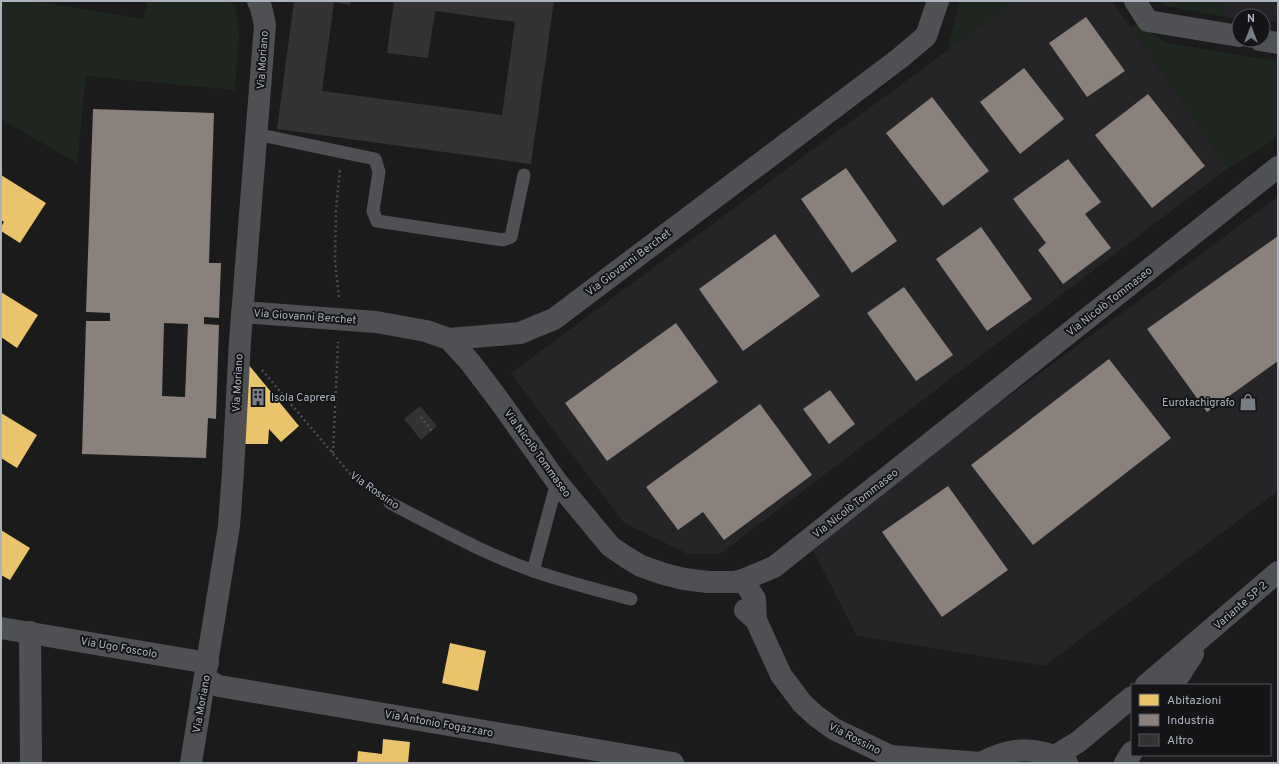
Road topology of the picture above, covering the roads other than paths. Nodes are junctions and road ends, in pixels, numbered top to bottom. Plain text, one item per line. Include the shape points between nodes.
1 (258, 1) edge
2 (938, 1) edge
3 (1135, 1) edge
4 (1231, 35) edge
5 (256, 134) junction
6 (1278, 167) edge
7 (524, 175) dead end
8 (241, 318) junction
9 (449, 339) junction
10 (557, 482) junction
11 (390, 503) road end
12 (533, 571) junction
13 (1278, 572) edge
14 (739, 581) junction
15 (631, 598) dead end
16 (1, 628) edge
17 (30, 632) junction
18 (1203, 637) junction
19 (206, 671) junction
20 (1147, 684) edge
21 (1174, 684) edge
22 (1131, 698) edge
23 (1131, 754) edge
24 (894, 759) edge
25 (1061, 760) edge
26 (31, 763) edge
27 (191, 763) edge
28 (674, 763) edge
29 (981, 763) edge
30 (1125, 763) edge

1 - 5 street, Via Moriano via 265,25
2 - 9 street, Via Giovanni Berchet via 926,36 900,58 554,319 520,334
3 - 4 street via 1148,21
5 - 7 lane via 376,159 379,172 373,211 377,221 503,240 511,237
5 - 8 street, Via Moriano
6 - 14 street, Via Nicolò Tommaseo via 774,567
8 - 9 street
8 - 19 street, Via Moriano via 229,526
9 - 10 street, Via Nicolò Tommaseo via 498,399
10 - 12 lane
10 - 14 street, Via Nicolò Tommaseo via 610,546 641,566 684,579 708,582
11 - 12 lane, Via Rossino
12 - 15 lane, Via Rossino
13 - 18 street, Variante SP 2
14 - 24 street, Via Rossino via 740,605 756,620 781,675 802,703 834,729
16 - 17 street, Via Ugo Foscolo
17 - 19 street, Via Ugo Foscolo
17 - 26 street
18 - 20 street, Variante SP 2
18 - 21 street, Variante SP 2
19 - 27 street, Via Moriano
19 - 28 street, Via Antonio Fogazzaro via 219,686
22 - 25 street via 1078,742
23 - 30 street
24 - 29 street, Via Rossino
25 - 29 street via 1037,751 1017,750 998,754

